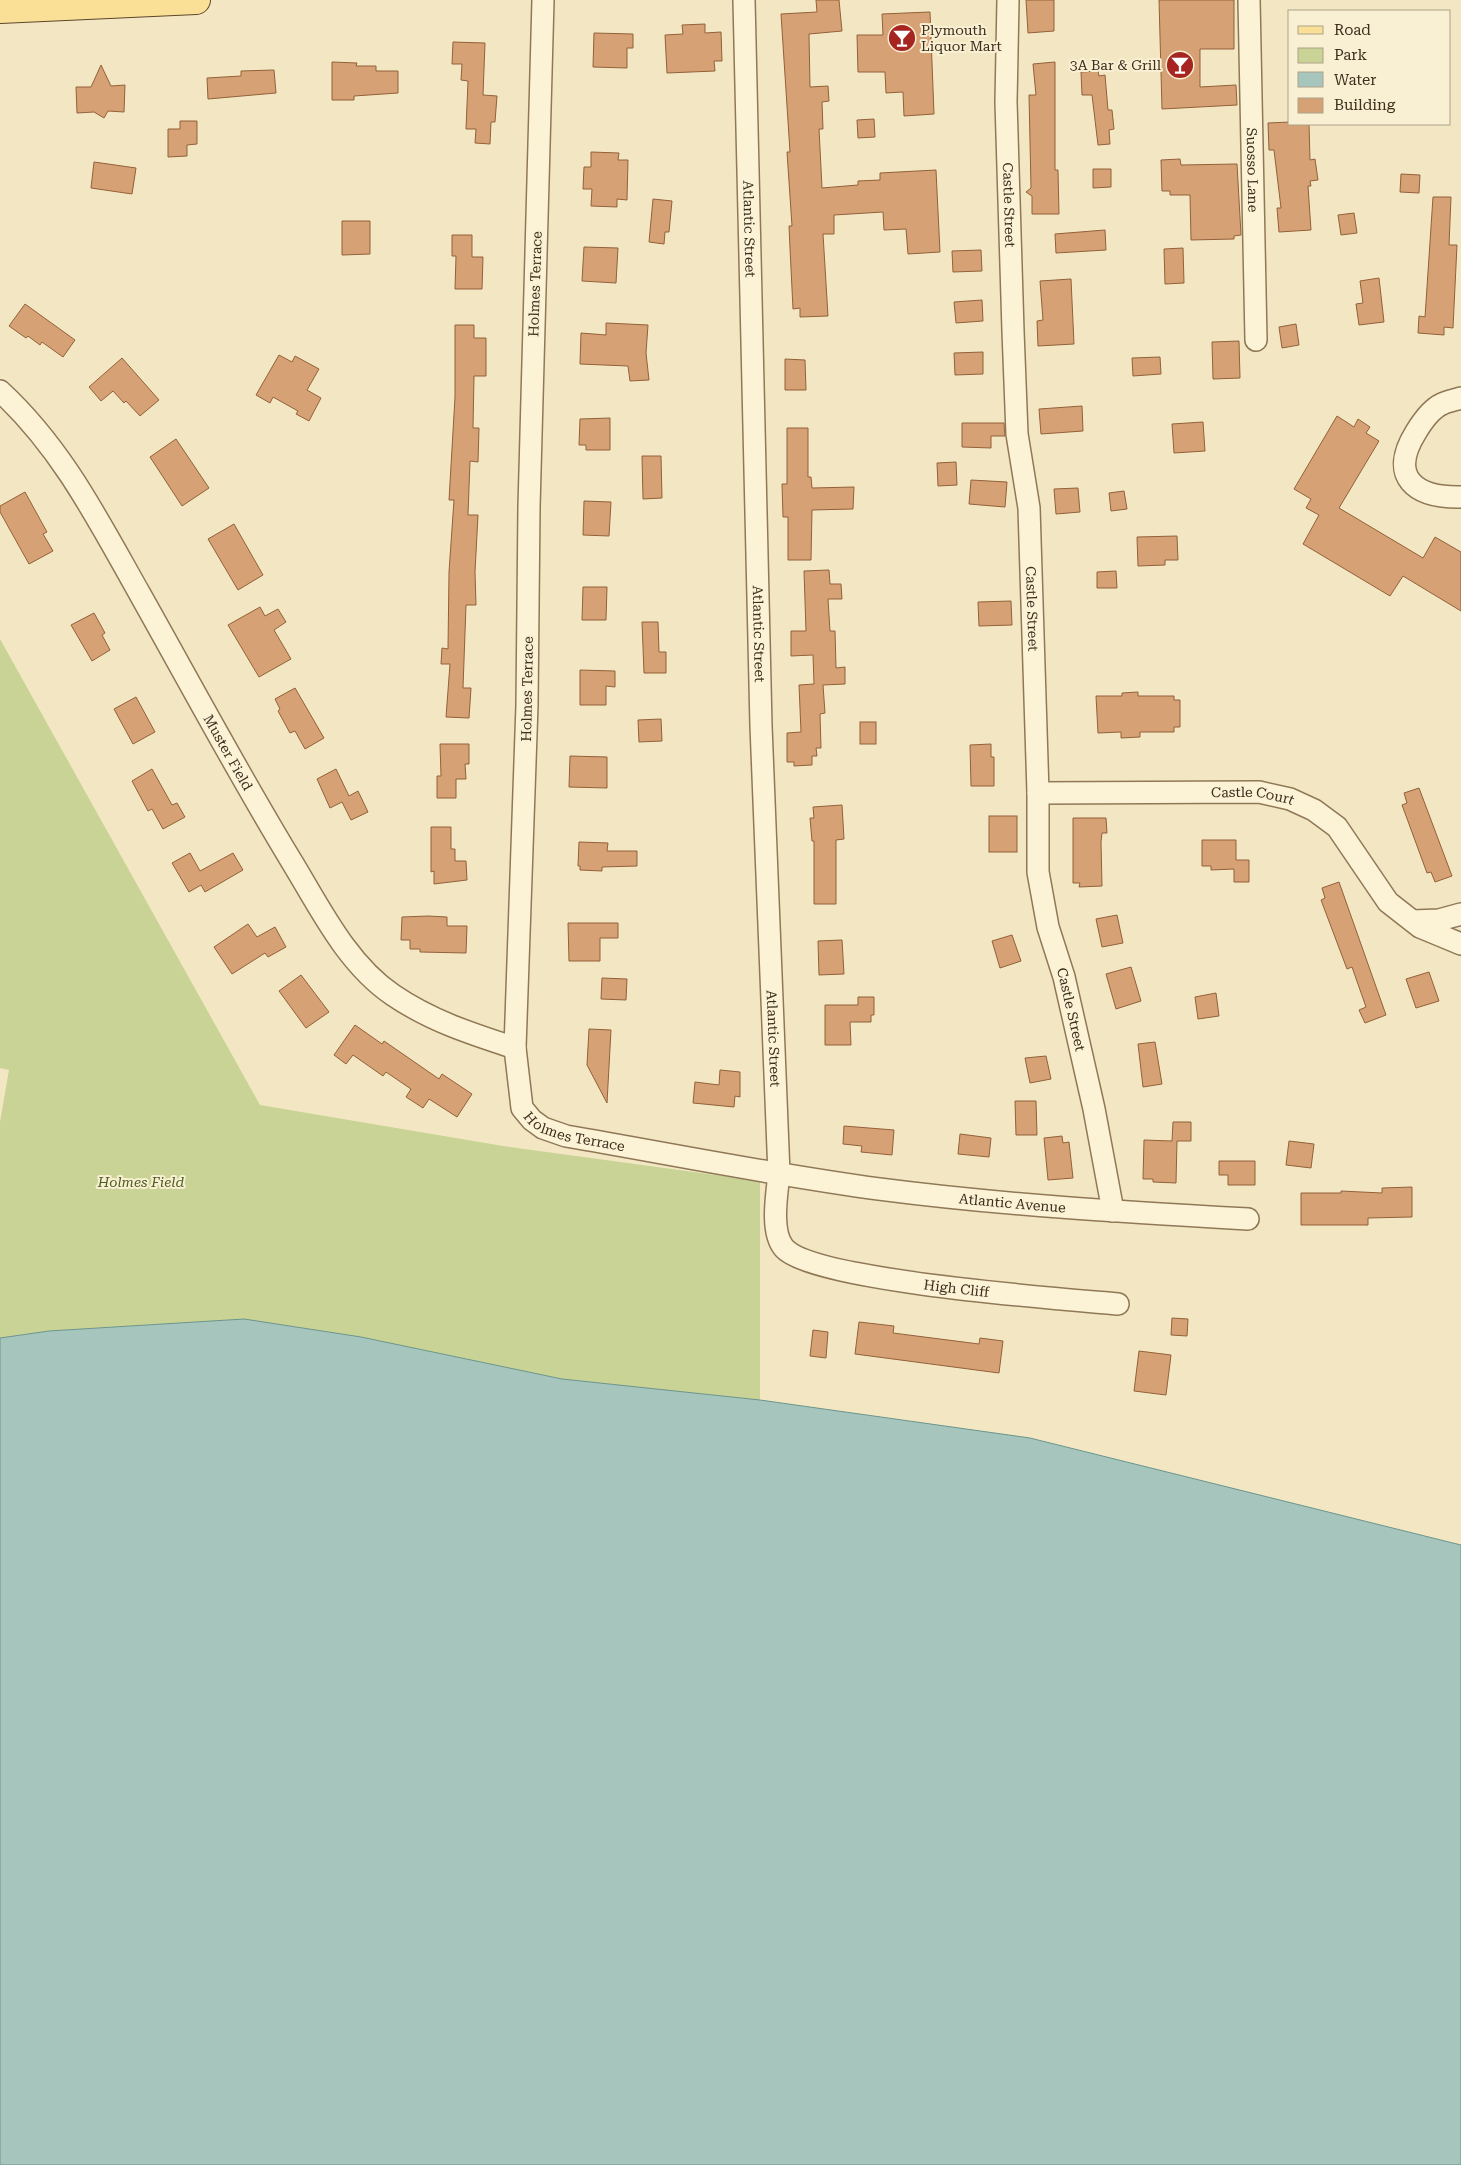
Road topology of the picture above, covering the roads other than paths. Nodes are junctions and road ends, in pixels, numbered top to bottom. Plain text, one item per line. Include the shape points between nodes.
1 (196, 0) edge
2 (543, 0) edge
3 (744, 0) edge
4 (1008, 0) edge
5 (1249, 0) edge
6 (0, 9) edge
7 (1256, 340) dead end
8 (0, 391) edge
9 (1461, 398) edge
10 (1461, 497) edge
11 (1038, 793) junction
12 (1461, 914) edge
13 (1413, 921) junction
14 (1461, 944) edge
15 (515, 1048) junction
16 (779, 1174) junction
17 (1112, 1211) junction
18 (1248, 1219) dead end
19 (797, 1259) joint
20 (1118, 1304) dead end

1 - 6 main road
2 - 15 street, Holmes Terrace via 529,507 528,705
3 - 16 street, Atlantic Street via 761,726
4 - 11 street, Castle Street via 1006,102 1013,331 1018,434 1029,508
5 - 7 street, Suosso Lane
8 - 15 street, Muster Field via 44,437 85,496 276,836 335,933 356,961 392,995 444,1025
9 - 10 street via 1441,404 1429,414 1408,446 1403,467 1406,478 1426,493
11 - 13 street, Castle Court via 1259,792 1290,799 1314,810 1337,827 1388,902
11 - 17 street, Castle Street via 1038,872 1048,927 1064,977 1094,1109
12 - 13 street via 1439,920
13 - 14 street, Castle Court via 1438,936
15 - 16 street, Holmes Terrace via 522,1108 543,1128 566,1136
16 - 17 street, Atlantic Avenue via 879,1189 1041,1207
16 - 19 street, Atlantic Street via 775,1208 777,1228 782,1247
17 - 18 street, Atlantic Avenue
19 - 20 street, High Cliff via 830,1269 878,1277 1013,1295

